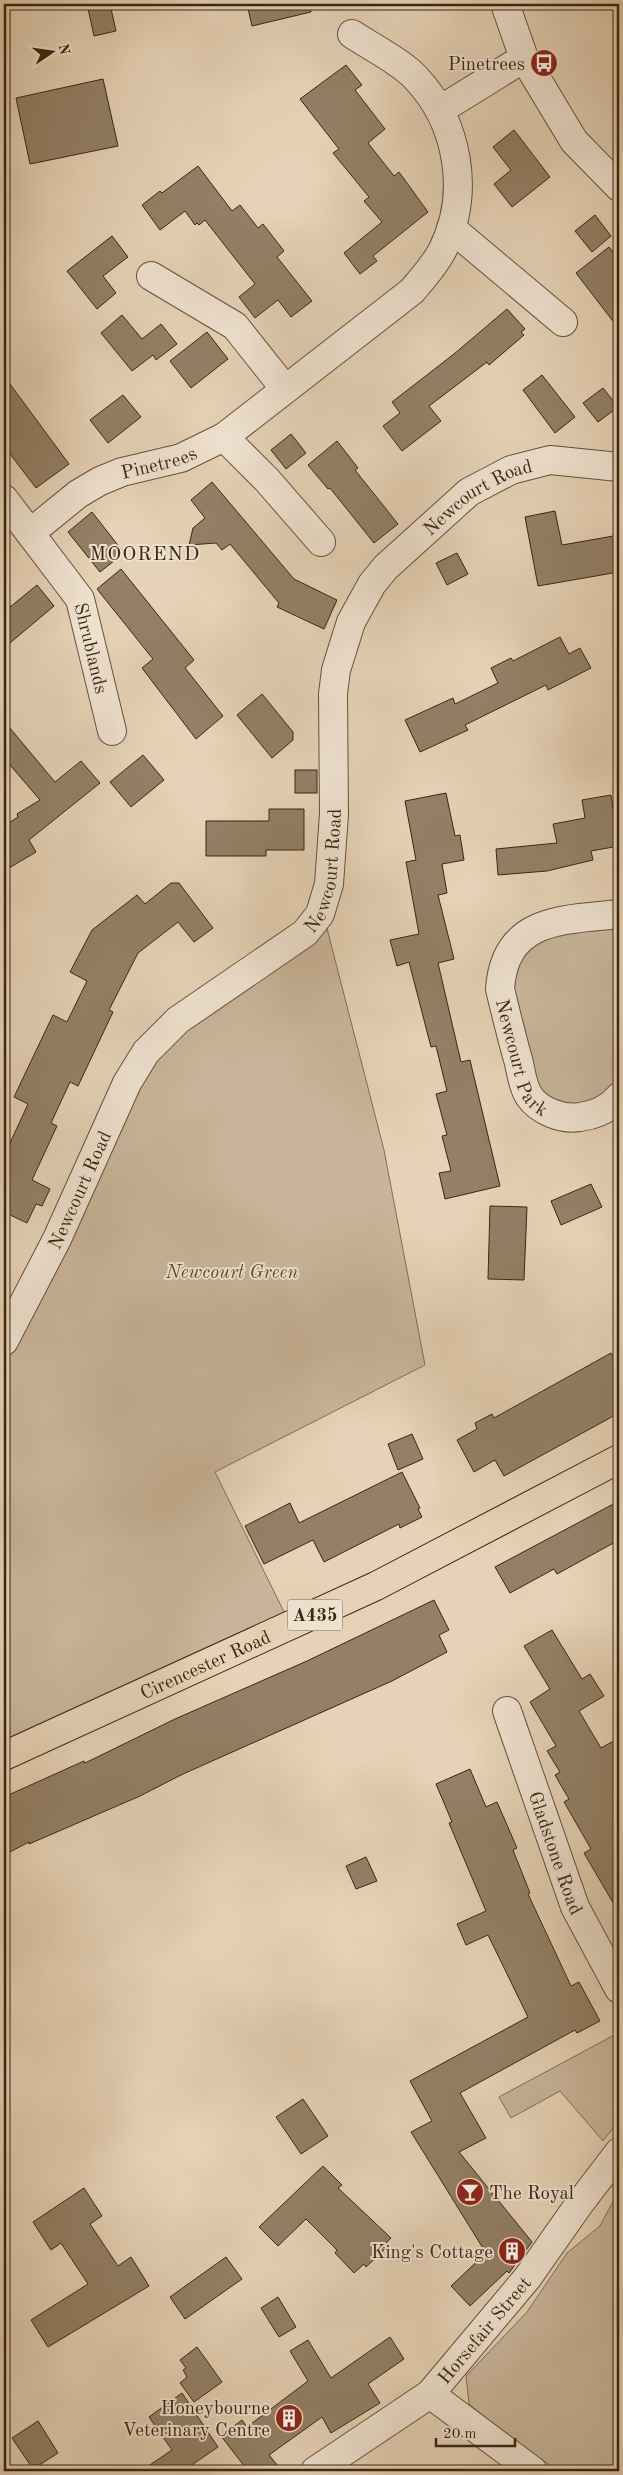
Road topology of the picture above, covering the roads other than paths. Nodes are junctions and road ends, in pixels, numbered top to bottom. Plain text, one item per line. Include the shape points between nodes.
1 (505, 4) edge
2 (352, 34) dead end
3 (524, 58) junction
4 (440, 110) junction
5 (619, 187) edge
6 (451, 228) junction
7 (151, 276) dead end
8 (564, 322) dead end
9 (285, 390) junction
10 (224, 437) junction
11 (619, 468) edge
12 (4, 499) edge
13 (30, 533) junction
14 (321, 542) dead end
15 (112, 731) dead end
16 (619, 914) edge
17 (619, 1097) edge
18 (4, 1341) edge
19 (619, 1459) edge
20 (508, 1711) dead end
21 (4, 1756) edge
22 (619, 1988) edge
23 (619, 2152) edge
24 (430, 2394) junction
25 (315, 2471) edge
26 (533, 2471) edge

1 - 3 street
2 - 4 street, Pinetrees via 414,75
3 - 4 street
3 - 5 street via 574,141
4 - 6 street, Pinetrees via 455,151 458,173
6 - 8 street
6 - 9 street, Pinetrees via 442,251 412,291
7 - 9 street via 235,326
9 - 10 street, Pinetrees
10 - 13 street, Pinetrees via 181,458 122,472 100,481 78,494
10 - 14 street via 268,480
11 - 18 street, Newcourt Road via 550,460 511,470 469,492 386,567 372,584 351,622 336,670 333,694 333,843 329,884 320,914 305,933 178,1020 146,1052 127,1083 57,1239
12 - 13 street, Shrublands
13 - 15 street, Shrublands via 80,599
16 - 17 street, Newcourt Park via 557,920 538,927 519,941 511,952 501,974 500,989 528,1095 538,1105 556,1114 576,1118 604,1110
19 - 21 main road, Cirencester Road / A435 via 376,1586
20 - 22 street, Gladstone Road via 575,1907
23 - 24 street, Horsefair Street via 528,2277
24 - 25 street, Horsefair Street
24 - 26 street

